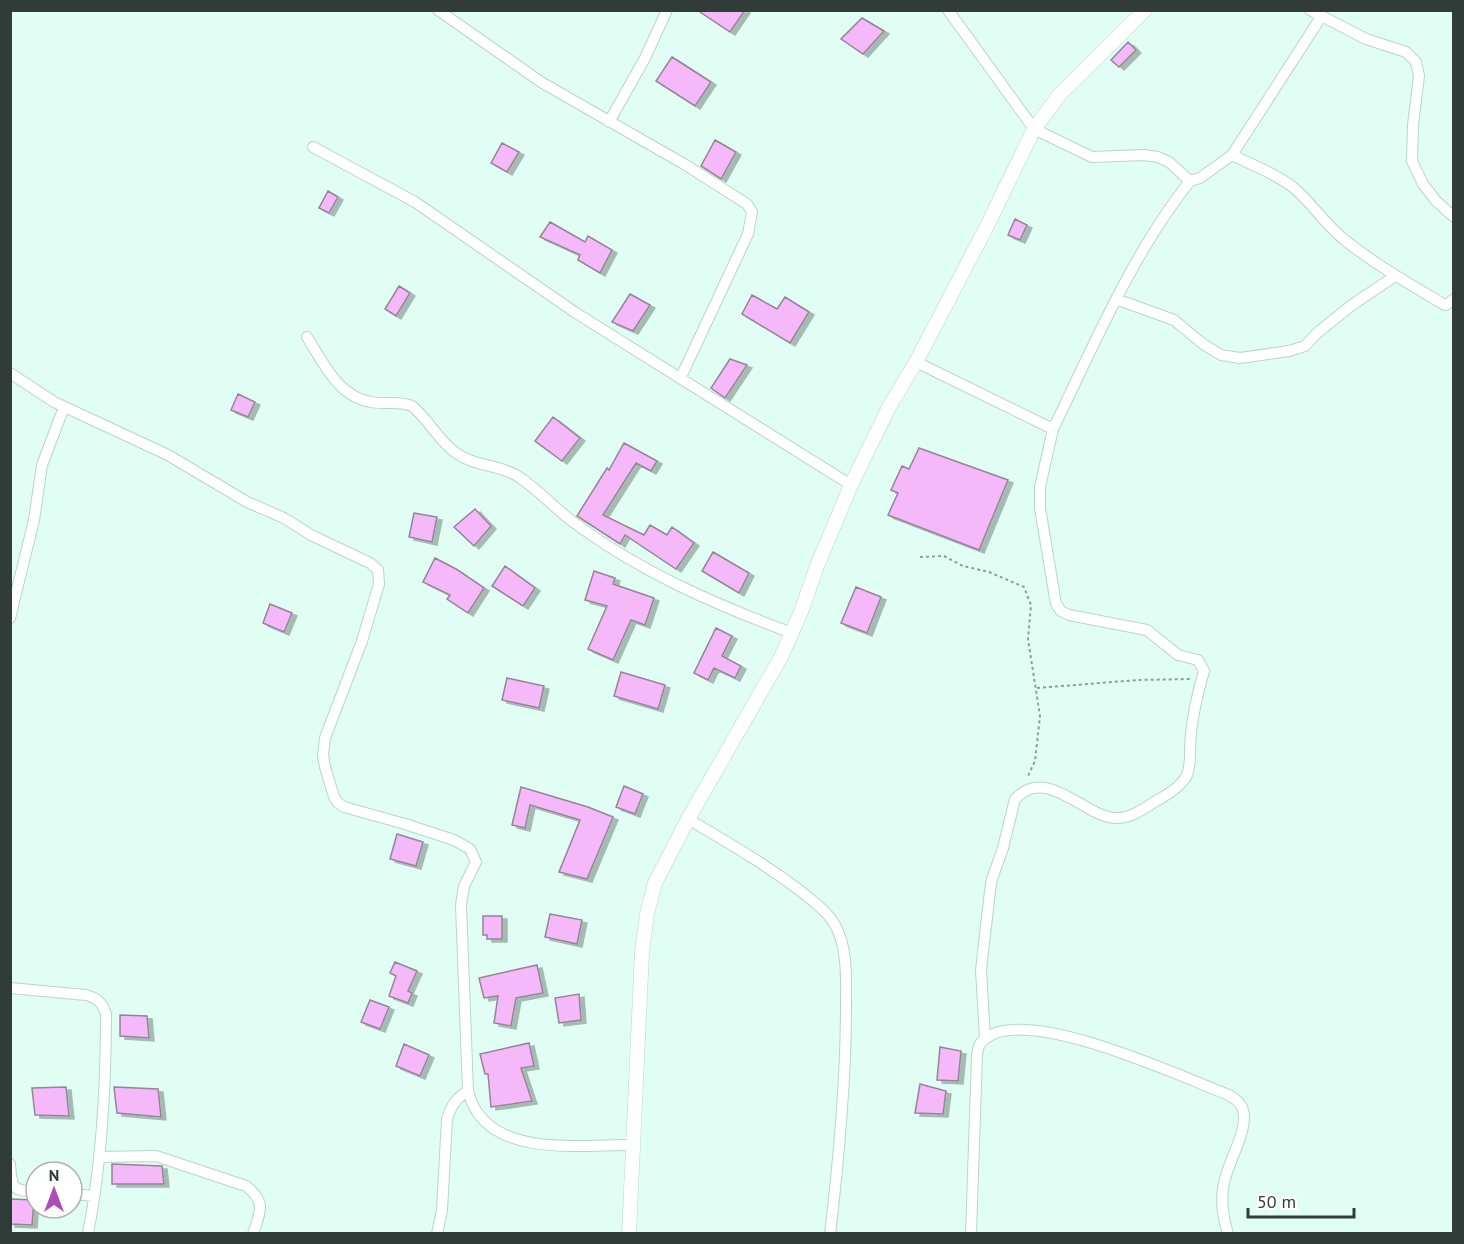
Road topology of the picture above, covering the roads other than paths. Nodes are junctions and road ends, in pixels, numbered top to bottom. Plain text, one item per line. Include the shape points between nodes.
1 (438, 10) edge
2 (667, 10) edge
3 (948, 10) edge
4 (1145, 10) edge
5 (1310, 10) edge
6 (1321, 17) junction
7 (609, 122) junction
8 (1034, 129) junction
9 (313, 147) dead end
10 (1232, 155) junction
11 (1190, 181) junction
12 (1454, 217) edge
13 (1395, 276) junction
14 (1454, 298) edge
15 (1116, 299) junction
16 (307, 337) dead end
17 (916, 362) junction
18 (10, 373) edge
19 (681, 377) junction
20 (64, 407) junction
21 (1053, 429) junction
22 (851, 485) junction
23 (10, 618) edge
24 (792, 633) junction
25 (688, 819) junction
26 (10, 988) edge
27 (985, 1039) junction
28 (468, 1091) junction
29 (634, 1145) junction
30 (99, 1157) junction
31 (10, 1164) edge
32 (24, 1191) edge
33 (84, 1195) edge
34 (94, 1196) junction
35 (88, 1233) edge
36 (253, 1233) edge
37 (437, 1233) edge
38 (628, 1233) edge
39 (830, 1233) edge
40 (971, 1233) edge
41 (1228, 1233) edge

1 - 7 street via 541,82
2 - 7 street
3 - 8 street
4 - 8 street via 1060,94
5 - 6 street
6 - 10 street
6 - 12 street via 1366,39 1406,52 1416,62 1419,76 1412,160 1423,184
7 - 19 street via 684,164 747,204 752,212 748,234
8 - 11 street via 1092,157 1158,157
8 - 17 street
9 - 19 street via 415,202 576,312
10 - 11 street
10 - 13 street via 1292,186 1344,240
11 - 15 street via 1171,204
13 - 14 street via 1443,304
13 - 15 street via 1352,305 1305,346 1240,358 1212,351 1174,320
15 - 21 street
16 - 24 street via 337,384 351,395 373,403 403,402 412,406 455,452 517,476 575,524 653,574
17 - 21 street
17 - 22 street
18 - 20 street
19 - 22 street
20 - 23 street via 42,465 34,520
20 - 28 street via 168,455 247,502 378,570 379,584 362,641 326,738 325,767 338,803 454,840 474,855 476,862 461,905
21 - 27 street via 1040,487 1040,508 1056,604 1070,615 1147,630 1178,655 1198,660 1204,671 1194,709 1187,775 1166,796 1130,816 1112,818 1060,791 1021,792 1012,804 990,891 981,970
22 - 24 street
24 - 25 street
25 - 29 street via 655,883 647,914
25 - 39 street via 779,874 821,908 842,942 846,1040 841,1139
26 - 30 street via 86,995 103,1004 106,1075
27 - 40 street via 979,1044 977,1055
27 - 41 street via 1007,1030 1060,1034 1114,1049 1237,1101 1244,1114 1242,1130 1222,1196
28 - 29 street via 476,1112 487,1124 515,1140 554,1145
28 - 37 street via 458,1097 447,1119
29 - 38 street
30 - 34 street
30 - 36 street via 156,1156 246,1186 260,1200 261,1210
31 - 32 street via 14,1188
33 - 34 street
34 - 35 street

